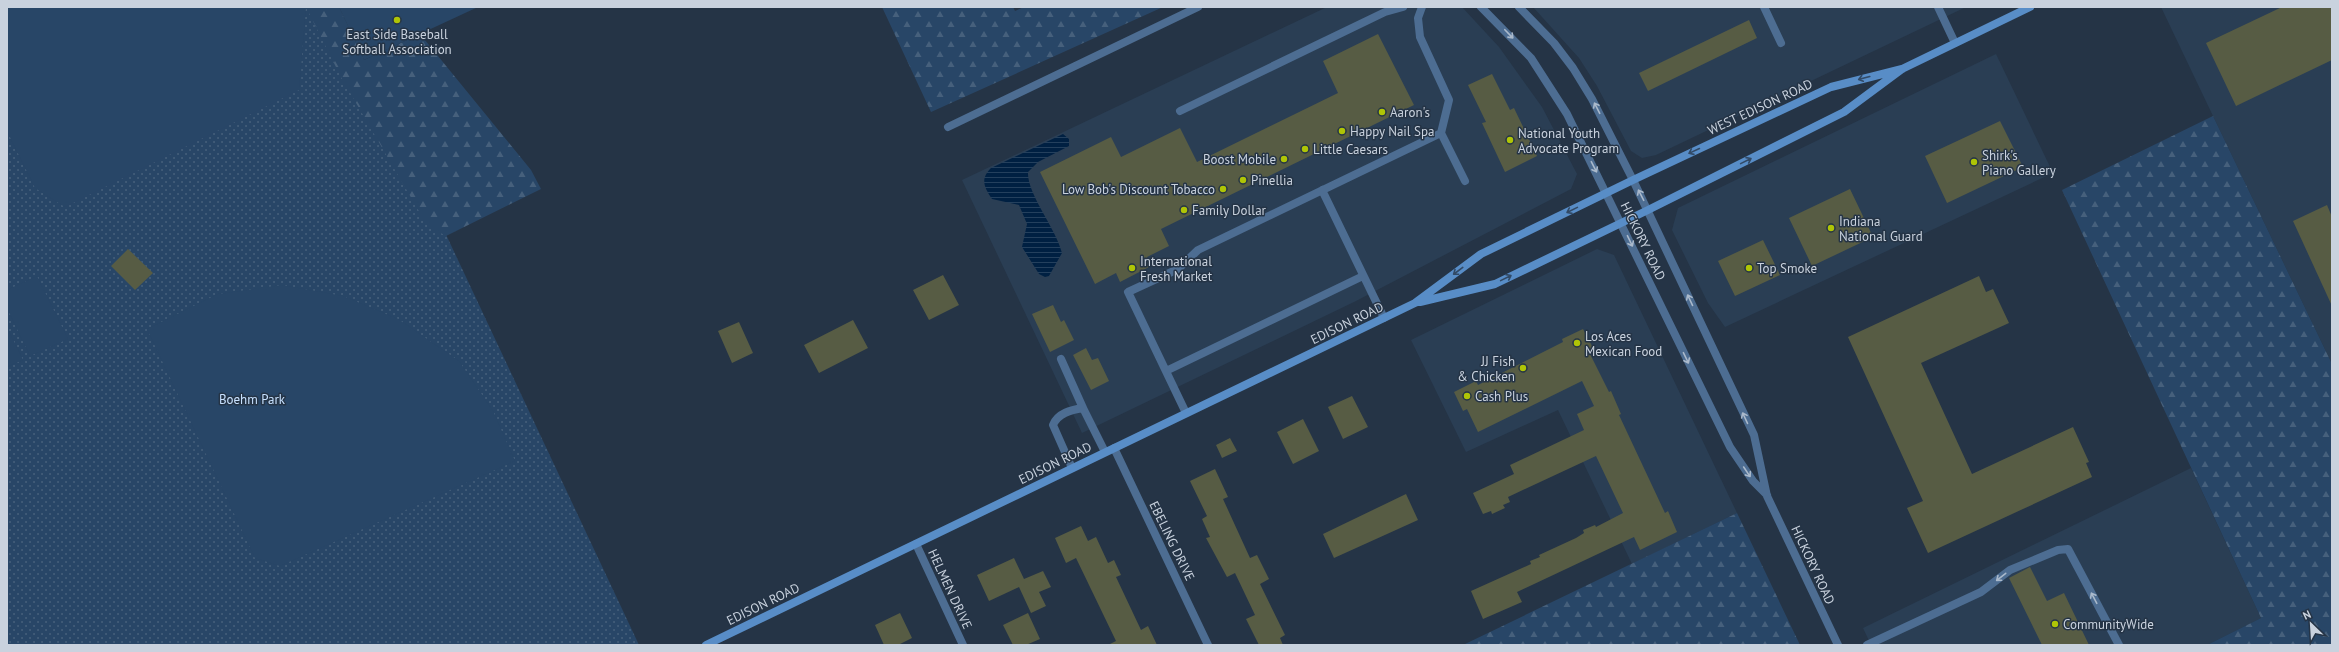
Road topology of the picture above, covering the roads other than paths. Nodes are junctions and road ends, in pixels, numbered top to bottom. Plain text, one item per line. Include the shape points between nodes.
1 (1198, 7) edge
2 (1403, 7) edge
3 (1422, 7) edge
4 (1482, 7) edge
5 (1519, 7) edge
6 (1764, 7) edge
7 (1938, 7) edge
8 (2030, 7) edge
9 (1781, 43) dead end
10 (1955, 43) junction
11 (1902, 69) junction
12 (1180, 110) dead end
13 (948, 127) dead end
14 (1442, 133) junction
15 (1633, 180) junction
16 (1465, 181) dead end
17 (1322, 190) junction
18 (1607, 193) junction
19 (1648, 210) junction
20 (1621, 223) junction
21 (1364, 276) junction
22 (1415, 303) junction
23 (1384, 318) junction
24 (1061, 359) dead end
25 (1166, 371) junction
26 (1083, 408) junction
27 (1186, 413) junction
28 (1114, 448) junction
29 (1106, 452) junction
30 (1072, 468) junction
31 (1767, 496) junction
32 (916, 544) junction
33 (716, 643) edge
34 (706, 645) edge
35 (963, 645) edge
36 (1208, 645) edge
37 (1838, 645) edge
38 (1867, 645) edge
39 (2119, 645) edge

1 - 13 street
2 - 12 street via 1385,12
3 - 14 street via 1418,18 1420,37 1449,100
4 -> 18 street, HICKORY ROAD via 1531,58 1567,114
15 -> 5 street, HICKORY ROAD via 1592,99 1573,68 1554,43
6 - 9 street
7 - 10 street
8 - 10 main road, WEST EDISON ROAD
10 - 11 main road, WEST EDISON ROAD
11 -> 15 main road, WEST EDISON ROAD via 1831,87
19 -> 11 main road, WEST EDISON ROAD via 1844,112
14 - 16 street
14 - 17 street
15 - 18 main road, EDISON ROAD
19 -> 15 street, HICKORY ROAD
17 - 21 street
17 - 25 street via 1198,250 1178,269 1128,292
18 - 20 street, HICKORY ROAD
18 -> 22 main road, EDISON ROAD via 1481,254
19 - 20 main road, EDISON ROAD
31 -> 19 street, HICKORY ROAD via 1754,435
22 -> 20 main road, EDISON ROAD via 1495,284
20 -> 31 street, HICKORY ROAD via 1730,447 1753,481
21 - 23 street
21 - 25 street
22 - 23 main road, EDISON ROAD
23 - 27 main road, EDISON ROAD
24 - 26 street
25 - 27 street
26 - 29 street
26 - 30 street via 1071,410 1056,419 1053,425
27 - 28 main road, EDISON ROAD
28 - 29 main road, EDISON ROAD
28 - 36 street, EBELING DRIVE
29 - 30 main road, EDISON ROAD
30 - 32 main road, EDISON ROAD
31 - 37 street, HICKORY ROAD
32 - 33 main road, EDISON ROAD
32 - 35 street, HELMEN DRIVE
33 - 34 main road, EDISON ROAD
39 -> 38 street via 2068,549 2058,550 2010,570 1981,592

